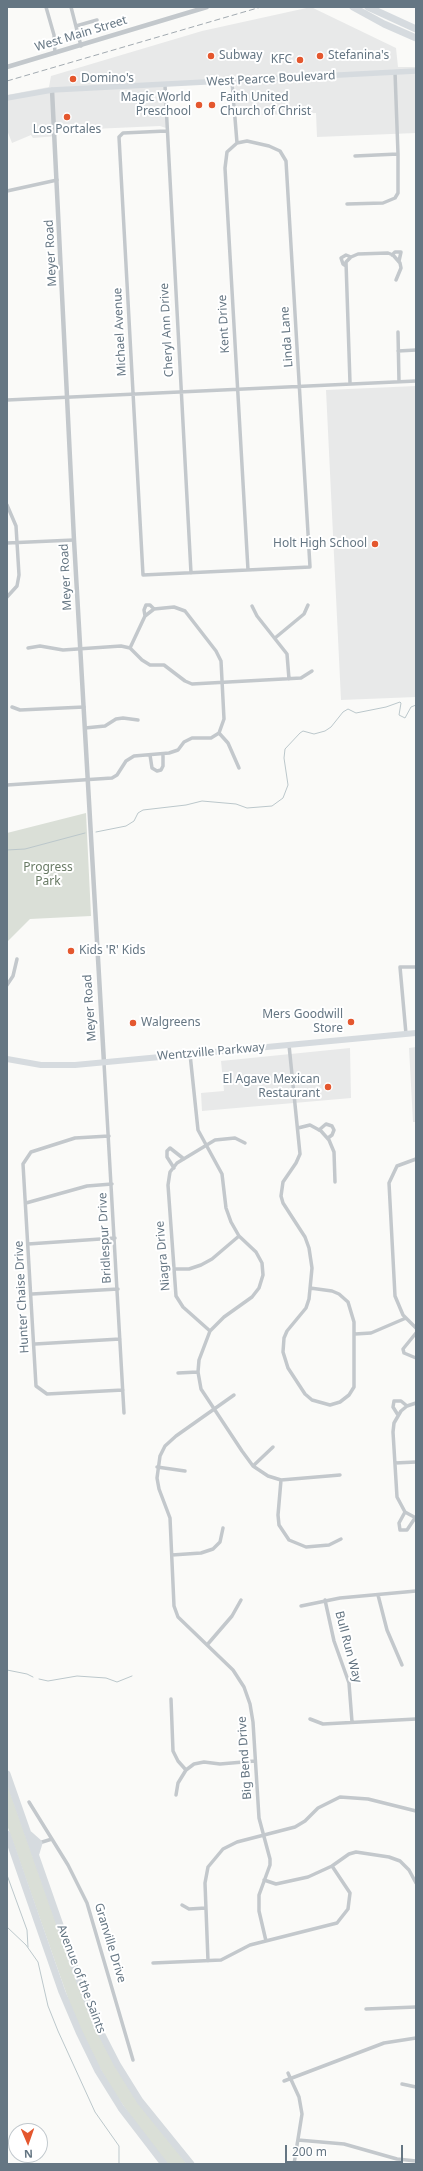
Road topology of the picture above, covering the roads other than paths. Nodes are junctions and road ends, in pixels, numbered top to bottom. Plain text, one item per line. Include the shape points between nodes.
1 (46, 7) edge
2 (71, 7) edge
3 (207, 7) edge
4 (353, 7) edge
5 (368, 7) edge
6 (97, 20) dead end
7 (76, 26) junction
8 (416, 29) edge
9 (416, 38) edge
10 (81, 46) junction
11 (55, 53) junction
12 (7, 67) edge
13 (416, 71) edge
14 (395, 72) junction
15 (232, 81) junction
16 (165, 85) junction
17 (52, 90) junction
18 (7, 98) edge
19 (166, 131) junction
20 (237, 143) junction
21 (398, 154) junction
22 (356, 156) dead end
23 (57, 180) junction
24 (7, 191) edge
25 (347, 204) dead end
26 (392, 255) junction
27 (351, 257) junction
28 (399, 261) junction
29 (346, 266) junction
30 (396, 280) dead end
31 (398, 332) dead end
32 (416, 350) edge
33 (398, 351) junction
34 (416, 381) edge
35 (400, 382) junction
36 (350, 383) junction
37 (300, 385) junction
38 (237, 389) junction
39 (181, 391) junction
40 (133, 394) junction
41 (68, 397) junction
42 (7, 400) edge
43 (7, 505) edge
44 (74, 540) junction
45 (7, 543) edge
46 (18, 543) junction
47 (248, 570) junction
48 (191, 574) junction
49 (7, 597) edge
50 (308, 605) dead end
51 (252, 606) dead end
52 (154, 609) junction
53 (145, 616) junction
54 (275, 638) junction
55 (28, 648) dead end
56 (80, 648) junction
57 (130, 648) junction
58 (312, 671) dead end
59 (289, 679) junction
60 (222, 682) junction
61 (12, 707) dead end
62 (84, 707) junction
63 (138, 720) dead end
64 (85, 728) junction
65 (219, 733) junction
66 (163, 754) junction
67 (150, 755) junction
68 (239, 768) dead end
69 (88, 779) junction
70 (7, 785) edge
71 (18, 959) dead end
72 (416, 967) edge
73 (7, 985) edge
74 (416, 1032) edge
75 (406, 1034) junction
76 (289, 1045) junction
77 (190, 1053) junction
78 (7, 1059) edge
79 (104, 1063) junction
80 (298, 1128) junction
81 (319, 1130) junction
82 (109, 1136) junction
83 (328, 1138) junction
84 (245, 1143) dead end
85 (205, 1145) junction
86 (184, 1159) junction
87 (416, 1159) edge
88 (174, 1168) junction
89 (335, 1182) dead end
90 (112, 1184) junction
91 (26, 1203) junction
92 (239, 1236) junction
93 (115, 1238) junction
94 (28, 1244) junction
95 (173, 1269) junction
96 (310, 1288) junction
97 (118, 1289) junction
98 (32, 1294) junction
99 (406, 1318) junction
100 (416, 1328) edge
101 (210, 1330) junction
102 (416, 1333) edge
103 (355, 1334) junction
104 (120, 1339) junction
105 (35, 1344) junction
106 (416, 1358) edge
107 (198, 1372) junction
108 (178, 1373) dead end
109 (123, 1390) junction
110 (234, 1395) dead end
111 (416, 1403) edge
112 (407, 1406) junction
113 (213, 1410) junction
114 (124, 1413) dead end
115 (398, 1415) junction
116 (272, 1446) dead end
117 (416, 1462) edge
118 (395, 1463) junction
119 (254, 1466) junction
120 (157, 1467) junction
121 (185, 1471) dead end
122 (340, 1475) dead end
123 (281, 1480) junction
124 (405, 1512) junction
125 (415, 1518) edge
126 (222, 1528) dead end
127 (341, 1539) dead end
128 (172, 1555) junction
129 (416, 1591) edge
130 (378, 1595) junction
131 (241, 1600) dead end
132 (325, 1600) junction
133 (301, 1606) dead end
134 (207, 1645) junction
135 (402, 1665) dead end
136 (171, 1699) dead end
137 (416, 1719) edge
138 (310, 1720) dead end
139 (352, 1722) junction
140 (256, 1761) junction
141 (186, 1770) junction
142 (7, 1774) edge
143 (176, 1796) dead end
144 (29, 1802) dead end
145 (416, 1811) edge
146 (27, 1832) junction
147 (7, 1834) edge
148 (263, 1835) junction
149 (52, 1839) junction
150 (39, 1843) junction
151 (36, 1857) junction
152 (332, 1866) junction
153 (264, 1880) junction
154 (416, 1883) edge
155 (182, 1905) dead end
156 (206, 1908) junction
157 (266, 1941) junction
158 (104, 1957) junction
159 (110, 1957) dead end
160 (208, 1961) junction
161 (153, 1963) dead end
162 (416, 2007) edge
163 (366, 2009) dead end
164 (416, 2038) edge
165 (133, 2060) dead end
166 (288, 2073) dead end
167 (290, 2078) junction
168 (284, 2081) dead end
169 (402, 2084) dead end
170 (416, 2087) edge
171 (298, 2140) junction
172 (416, 2161) edge
173 (164, 2164) edge
174 (191, 2164) edge
175 (294, 2164) edge

1 - 11 street via 54,35
2 - 7 street
3 - 10 street, West Main Street
4 - 9 highway
5 - 8 highway
6 - 7 street
7 - 10 street
10 - 11 street, West Main Street
11 - 12 street, West Main Street
13 - 14 main road, West Pearce Boulevard
14 - 15 main road, West Pearce Boulevard
14 - 21 street
15 - 16 main road, West Pearce Boulevard
15 - 20 street
16 - 17 main road, West Pearce Boulevard
16 - 19 street, Cheryl Ann Drive
17 - 18 main road, West Pearce Boulevard
17 - 23 street, Meyer Road
19 - 39 street, Cheryl Ann Drive
19 - 40 street, Michael Avenue via 123,133 119,137
20 - 37 street, Linda Lane via 248,142 269,146 280,151 286,161
20 - 38 street, Kent Drive via 227,152 225,168
21 - 22 street
21 - 25 street via 398,194 395,198 383,203
23 - 24 street
23 - 41 street, Meyer Road
26 - 27 street via 358,254
26 - 28 street
26 - 28 street via 401,252
27 - 29 street
27 - 29 street via 346,255 341,258
28 - 30 street via 401,268
29 - 36 street
31 - 33 street
32 - 33 street
33 - 35 street
34 - 35 street
35 - 36 street
36 - 37 street
37 - 38 street
37 - 47 street, Linda Lane via 310,567
38 - 39 street
38 - 47 street, Kent Drive
39 - 40 street
39 - 48 street, Cheryl Ann Drive
40 - 41 street
40 - 48 street, Michael Avenue via 143,575
41 - 42 street
41 - 44 street, Meyer Road
43 - 46 street via 16,526
44 - 46 street
44 - 56 street, Meyer Road
45 - 46 street
46 - 49 street via 17,586
47 - 48 street
50 - 54 street via 304,614
51 - 54 street
52 - 53 street
52 - 53 street via 150,604 146,605
52 - 60 street via 174,607 185,611 219,655
53 - 57 street
54 - 59 street via 287,654
55 - 56 street
56 - 57 street
56 - 62 street, Meyer Road
57 - 60 street via 150,665 164,666 185,682
58 - 59 street via 301,678
59 - 60 street
60 - 65 street via 224,719
61 - 62 street via 20,710
62 - 64 street, Meyer Road
63 - 64 street via 116,719 105,726
64 - 69 street, Meyer Road
65 - 66 street via 211,738 192,738 184,742 178,750
65 - 68 street via 228,743
66 - 67 street
66 - 67 street via 163,766 157,771 152,768
67 - 69 street via 134,756 126,761 112,778
69 - 70 street
69 - 79 street, Meyer Road
71 - 73 street via 13,976
72 - 75 street via 400,967
74 - 75 main road, Wentzville Parkway
75 - 76 main road, Wentzville Parkway
76 - 77 main road, Wentzville Parkway
76 - 80 street
77 - 79 main road, Wentzville Parkway
77 - 85 street via 198,1130
78 - 79 main road, Wentzville Parkway via 41,1065
79 - 82 street, Bridlespur Drive
80 - 81 street via 310,1125
80 - 96 street via 300,1154 283,1182 281,1196 282,1204 302,1232 309,1248 312,1268
81 - 83 street
81 - 83 street via 326,1124 332,1126 334,1130
82 - 90 street, Bridlespur Drive
82 - 91 street, Hunter Chaise Drive via 75,1138 31,1152 24,1164
83 - 89 street via 334,1152
84 - 85 street, Niagra Drive via 235,1138 215,1140
85 - 86 street, Niagra Drive
85 - 92 street via 216,1159 222,1174 226,1208
86 - 88 street, Niagra Drive
86 - 88 street via 170,1148 167,1157
87 - 99 street via 397,1166 389,1183 393,1287 398,1306
88 - 95 street, Niagra Drive via 170,1172 168,1185
90 - 91 street via 87,1186
90 - 93 street, Bridlespur Drive
91 - 94 street, Hunter Chaise Drive
92 - 95 street via 201,1265 189,1269
92 - 101 street via 256,1252 262,1263 263,1275 259,1288 252,1297
93 - 94 street
93 - 97 street, Bridlespur Drive
94 - 98 street, Hunter Chaise Drive
95 - 101 street, Niagra Drive via 176,1296 182,1307
96 - 103 street via 332,1290 348,1302 352,1310
96 - 103 street via 306,1308 287,1331 283,1346 284,1360 288,1368 312,1400 330,1405 340,1402 349,1395 356,1377
97 - 98 street
97 - 104 street, Bridlespur Drive
98 - 105 street, Hunter Chaise Drive
99 - 100 street
99 - 103 street via 371,1333
101 - 107 street via 201,1349
102 - 106 street via 403,1349 404,1353
104 - 105 street
104 - 109 street, Bridlespur Drive
105 - 109 street, Hunter Chaise Drive via 36,1386 42,1392 47,1394
107 - 108 street
107 - 113 street via 201,1389
109 - 114 street, Bridlespur Drive
110 - 113 street, Big Bend Drive
111 - 112 street
112 - 115 street
112 - 115 street via 401,1401 394,1401 393,1407
113 - 119 street
113 - 120 street, Big Bend Drive via 165,1446
115 - 118 street via 393,1432
116 - 119 street
117 - 118 street
118 - 124 street via 397,1497
119 - 123 street via 268,1476
120 - 121 street
120 - 128 street, Big Bend Drive via 159,1489 170,1518
122 - 123 street
123 - 127 street via 279,1525 289,1540 306,1547 329,1545
124 - 125 street
124 - 125 street via 399,1523 400,1530 407,1530
126 - 128 street via 220,1542 213,1549 201,1553
128 - 134 street, Big Bend Drive via 174,1606 178,1617
129 - 130 street
130 - 132 street
130 - 135 street via 387,1630
131 - 134 street via 232,1616
132 - 133 street
132 - 139 street, Bull Run Way via 334,1641 349,1683
134 - 140 street, Big Bend Drive via 233,1670 244,1687 253,1722
136 - 141 street via 173,1751
137 - 139 street
138 - 139 street via 323,1724
140 - 141 street via 220,1764 204,1762
140 - 148 street, Big Bend Drive via 259,1818
141 - 143 street via 178,1783
142 - 146 highway, Avenue of the Saints
144 - 149 street, Granville Drive
145 - 148 street via 368,1799 340,1797 318,1808 295,1827
146 - 150 highway
146 - 151 highway, Avenue of the Saints
147 - 173 highway, Avenue of the Saints via 62,1992 88,2052 121,2108
148 - 153 street, Big Bend Drive via 270,1865
148 - 156 street via 230,1845 215,1857 208,1867 205,1883
149 - 150 street
149 - 158 street, Granville Drive via 82,1891
150 - 151 highway
151 - 174 highway, Avenue of the Saints via 81,1985 107,2045 140,2101
152 - 153 street via 308,1877 284,1883 276,1884
152 - 154 street via 356,1852 389,1857 400,1861 410,1870
152 - 157 street via 350,1893 350,1904 344,1916 337,1923
153 - 157 street, Big Bend Drive via 259,1895 259,1911
155 - 156 street via 189,1909
156 - 160 street
157 - 160 street via 250,1945 221,1960
158 - 159 street
158 - 165 street, Granville Drive
160 - 161 street
162 - 163 street
164 - 167 street via 384,2043
166 - 167 street
167 - 168 street
167 - 171 street via 302,2108
169 - 170 street
171 - 172 street via 344,2144 397,2159
171 - 175 street

